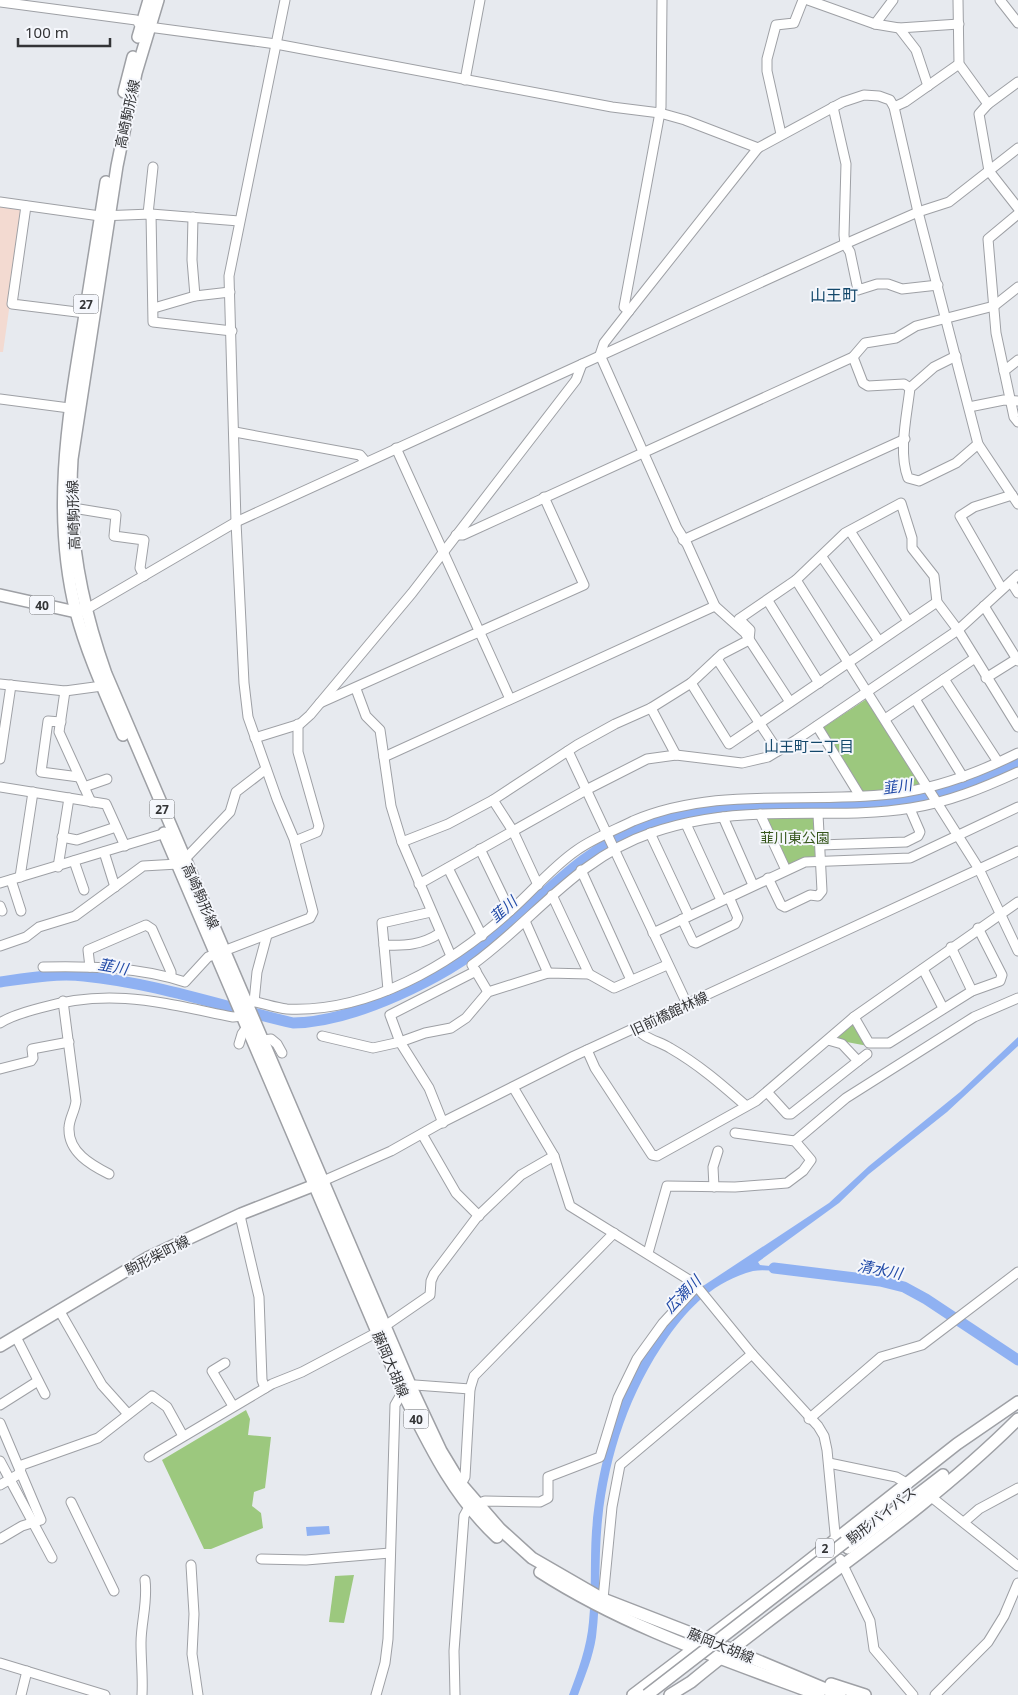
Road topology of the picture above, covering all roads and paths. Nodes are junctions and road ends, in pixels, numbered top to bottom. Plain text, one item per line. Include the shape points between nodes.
1 (149, 0) edge
2 (158, 0) edge
3 (285, 0) edge
4 (480, 0) edge
5 (662, 0) edge
6 (803, 0) edge
7 (808, 0) edge
8 (893, 0) edge
9 (958, 0) edge
10 (1000, 0) edge
11 (0, 2) edge
12 (1018, 22) edge
13 (875, 24) junction
14 (959, 24) junction
15 (145, 26) junction
16 (899, 28) junction
17 (276, 44) junction
18 (959, 64) junction
19 (465, 80) junction
20 (1018, 82) edge
21 (928, 86) junction
22 (988, 104) junction
23 (894, 107) junction
24 (833, 108) junction
25 (660, 113) junction
26 (781, 134) junction
27 (758, 148) junction
28 (1018, 148) edge
29 (153, 167) dead end
30 (989, 171) junction
31 (0, 202) edge
32 (26, 206) junction
33 (1018, 208) edge
34 (918, 212) junction
35 (150, 214) junction
36 (1018, 214) edge
37 (104, 216) junction
38 (194, 217) junction
39 (239, 220) junction
40 (845, 244) junction
41 (938, 285) junction
42 (1018, 287) edge
43 (230, 292) junction
44 (195, 296) junction
45 (994, 306) junction
46 (154, 308) junction
47 (628, 311) junction
48 (85, 313) junction
49 (946, 317) junction
50 (232, 331) junction
51 (600, 355) junction
52 (956, 356) junction
53 (853, 357) junction
54 (1018, 360) edge
55 (582, 364) junction
56 (1004, 371) junction
57 (910, 388) junction
58 (0, 399) edge
59 (1014, 401) edge
60 (969, 408) junction
61 (74, 409) junction
62 (1018, 422) edge
63 (235, 432) junction
64 (905, 439) junction
65 (978, 444) junction
66 (396, 448) junction
67 (644, 452) junction
68 (366, 462) junction
69 (1012, 495) junction
70 (544, 498) junction
71 (1018, 504) edge
72 (67, 507) junction
73 (236, 522) junction
74 (850, 531) junction
75 (456, 535) junction
76 (683, 540) junction
77 (443, 551) junction
78 (822, 557) junction
79 (1018, 575) edge
80 (144, 576) junction
81 (796, 580) junction
82 (1011, 582) junction
83 (1002, 590) junction
84 (1018, 593) edge
85 (0, 595) edge
86 (768, 601) junction
87 (937, 602) junction
88 (715, 606) junction
89 (984, 606) junction
90 (81, 611) junction
91 (908, 622) junction
92 (958, 630) junction
93 (480, 633) junction
94 (749, 640) junction
95 (879, 641) junction
96 (717, 658) junction
97 (974, 658) junction
98 (1018, 659) edge
99 (849, 662) junction
100 (986, 678) junction
101 (944, 679) junction
102 (691, 683) junction
103 (0, 684) edge
104 (819, 684) junction
105 (11, 685) junction
106 (102, 686) junction
107 (356, 689) junction
108 (65, 691) junction
109 (868, 691) junction
110 (510, 699) junction
111 (915, 699) junction
112 (790, 702) junction
113 (320, 703) junction
114 (651, 708) junction
115 (885, 719) junction
116 (61, 722) junction
117 (760, 723) junction
118 (298, 724) junction
119 (817, 726) junction
120 (1018, 727) edge
121 (2, 734) edge
122 (254, 736) junction
123 (568, 751) junction
124 (778, 751) junction
125 (1018, 752) edge
126 (676, 755) junction
127 (384, 757) junction
128 (0, 759) edge
129 (998, 762) junction
130 (266, 769) junction
131 (1018, 772) edge
132 (79, 777) junction
133 (962, 777) junction
134 (107, 779) dead end
135 (0, 788) edge
136 (84, 788) junction
137 (586, 790) junction
138 (32, 792) junction
139 (933, 795) junction
140 (860, 796) junction
141 (69, 798) junction
142 (493, 800) junction
143 (91, 802) junction
144 (1018, 807) edge
145 (910, 809) junction
146 (760, 814) junction
147 (818, 814) junction
148 (722, 817) junction
149 (686, 824) junction
150 (116, 827) junction
151 (513, 831) junction
152 (168, 832) junction
153 (650, 833) junction
154 (608, 835) junction
155 (957, 836) junction
156 (62, 837) junction
157 (295, 841) junction
158 (402, 842) junction
159 (820, 845) junction
160 (126, 846) junction
161 (480, 849) junction
162 (614, 849) junction
163 (1018, 851) edge
164 (104, 852) junction
165 (74, 861) junction
166 (182, 861) junction
167 (821, 861) junction
168 (58, 866) junction
169 (448, 868) junction
170 (979, 869) junction
171 (580, 870) junction
172 (786, 870) junction
173 (15, 878) junction
174 (768, 878) junction
175 (0, 883) edge
176 (419, 884) junction
177 (538, 885) junction
178 (754, 885) junction
179 (115, 887) junction
180 (84, 890) dead end
181 (552, 894) junction
182 (725, 899) junction
183 (1018, 902) edge
184 (21, 911) dead end
185 (510, 911) junction
186 (430, 912) junction
187 (1000, 914) junction
188 (685, 918) junction
189 (525, 921) junction
190 (978, 928) junction
191 (653, 933) junction
192 (440, 934) junction
193 (267, 935) junction
194 (482, 936) junction
195 (384, 945) junction
196 (0, 946) edge
197 (951, 947) junction
198 (1018, 951) edge
199 (221, 952) junction
200 (451, 956) junction
201 (667, 965) junction
202 (43, 967) dead end
203 (90, 967) junction
204 (923, 969) junction
205 (476, 971) junction
206 (548, 973) junction
207 (589, 974) junction
208 (171, 977) junction
209 (631, 980) junction
210 (388, 990) junction
211 (972, 991) junction
212 (488, 992) junction
213 (1018, 998) edge
214 (62, 1001) junction
215 (687, 1004) junction
216 (943, 1008) junction
217 (247, 1011) junction
218 (854, 1017) junction
219 (0, 1023) edge
220 (638, 1028) junction
221 (322, 1036) dead end
222 (264, 1040) junction
223 (828, 1040) junction
224 (69, 1042) junction
225 (400, 1042) junction
226 (239, 1044) dead end
227 (587, 1050) junction
228 (282, 1053) dead end
229 (867, 1054) dead end
230 (858, 1061) junction
231 (0, 1069) edge
232 (513, 1087) junction
233 (767, 1092) junction
234 (745, 1105) junction
235 (442, 1123) junction
236 (735, 1133) dead end
237 (422, 1134) junction
238 (795, 1141) junction
239 (718, 1150) dead end
240 (554, 1156) junction
241 (109, 1174) dead end
242 (319, 1183) junction
243 (714, 1187) junction
244 (242, 1214) junction
245 (479, 1216) junction
246 (614, 1233) junction
247 (648, 1253) junction
248 (1018, 1272) edge
249 (698, 1287) junction
250 (60, 1310) junction
251 (381, 1328) junction
252 (16, 1337) junction
253 (0, 1346) edge
254 (752, 1354) junction
255 (225, 1363) dead end
256 (38, 1381) junction
257 (264, 1388) junction
258 (470, 1389) junction
259 (408, 1391) junction
260 (45, 1394) dead end
261 (1018, 1402) edge
262 (0, 1405) edge
263 (233, 1406) junction
264 (1018, 1406) edge
265 (128, 1414) junction
266 (1018, 1418) edge
267 (809, 1419) junction
268 (0, 1424) edge
269 (183, 1436) junction
270 (149, 1457) dead end
271 (0, 1460) edge
272 (829, 1463) junction
273 (21, 1470) junction
274 (10, 1479) junction
275 (461, 1484) junction
276 (908, 1484) junction
277 (0, 1485) edge
278 (1018, 1488) edge
279 (930, 1496) junction
280 (71, 1502) dead end
281 (473, 1506) junction
282 (964, 1522) junction
283 (33, 1525) junction
284 (0, 1539) edge
285 (841, 1544) junction
286 (390, 1553) junction
287 (52, 1558) dead end
288 (261, 1559) dead end
289 (841, 1562) junction
290 (191, 1566) dead end
291 (1018, 1566) edge
292 (145, 1580) dead end
293 (1018, 1583) edge
294 (114, 1591) dead end
295 (601, 1601) junction
296 (706, 1639) junction
297 (676, 1642) junction
298 (693, 1649) junction
299 (731, 1650) junction
300 (719, 1659) junction
301 (758, 1661) junction
302 (675, 1662) junction
303 (0, 1664) edge
304 (27, 1671) junction
305 (778, 1680) junction
306 (80, 1691) edge
307 (21, 1695) edge
308 (105, 1695) edge
309 (142, 1695) edge
310 (198, 1695) edge
311 (376, 1695) edge
312 (455, 1695) edge
313 (633, 1695) edge
314 (647, 1695) edge
315 (659, 1695) edge
316 (670, 1695) edge
317 (797, 1695) edge
318 (818, 1695) edge
319 (840, 1695) edge
320 (865, 1695) edge
321 (913, 1695) edge
322 (935, 1695) edge

1 - 15 main road, 高崎駒形線 / 27
2 - 15 main road, 高崎駒形線 / 27
3 - 17 street
4 - 19 street
5 - 25 street
6 - 26 street via 794,23 776,25 767,59
7 - 13 street
8 - 13 street
9 - 14 street
10 - 12 street
11 - 15 street via 136,20
13 - 16 street
14 - 16 street
14 - 18 street
15 - 17 street
15 - 37 main road, 高崎駒形線 / 27 via 118,120
16 - 21 street via 916,50
17 - 19 street
17 - 39 street
18 - 21 street
18 - 22 street
19 - 25 street
20 - 22 street
21 - 23 street
22 - 30 street via 979,114
23 - 24 street via 890,100 864,95
23 - 34 street
24 - 26 street
24 - 40 street via 846,164
25 - 27 street
25 - 47 street via 624,307
26 - 27 street
27 - 47 street
28 - 30 street
29 - 35 street
30 - 33 street
30 - 34 street via 948,202
31 - 32 street
32 - 37 street
32 - 48 street via 12,304
34 - 40 street
34 - 41 street
35 - 37 street
35 - 38 street
35 - 46 street
36 - 45 street via 988,239
37 - 48 main road, 高崎駒形線 / 27
37 - 61 main road, 高崎駒形線 / 27
38 - 39 street
38 - 44 street via 192,260
39 - 43 street via 229,276
40 - 41 street via 850,252 858,290 877,284 902,289
40 - 51 street
41 - 49 street
42 - 45 street
43 - 44 street
43 - 50 street
44 - 46 street
45 - 49 street
45 - 56 street
46 - 50 street via 153,322
47 - 51 street via 604,343
48 - 61 main road, 高崎駒形線 / 27
49 - 52 street
49 - 53 street via 916,326 896,338 865,343
50 - 63 street
51 - 55 street
51 - 67 street
52 - 57 street via 934,367
52 - 60 street
53 - 57 street via 863,383 868,386 904,384
53 - 67 street
54 - 56 street
55 - 66 street
55 - 75 street via 576,380
56 - 59 street
57 - 64 street
58 - 61 street
59 - 60 street
59 - 62 street via 1014,418
60 - 65 street
61 - 72 main road, 高崎駒形線 / 27
63 - 68 street via 360,455
63 - 73 street
64 - 65 street via 905,471 908,478 919,481 956,463
64 - 76 street
65 - 69 street
66 - 68 street
66 - 77 street
67 - 70 street
67 - 76 street
68 - 73 street
69 - 71 street
69 - 83 street via 974,507 960,516
70 - 75 street via 463,535
70 - 93 street via 584,585
72 - 80 street via 116,515 114,536 144,540 140,568
72 - 90 main road, 高崎駒形線 / 27 via 67,560
73 - 80 street
73 - 122 street via 244,683
74 - 78 street
74 - 87 street via 901,503 912,548 934,576
74 - 91 street
75 - 77 street
76 - 88 street
77 - 93 street
77 - 113 street
78 - 81 street
78 - 95 street
79 - 82 street
80 - 90 street
81 - 86 street
81 - 99 street
82 - 83 street
82 - 84 street
83 - 89 street
85 - 90 main road, 40
86 - 94 street via 739,619 750,630
86 - 104 street
87 - 91 street
87 - 92 street
88 - 94 street
88 - 110 street
89 - 92 street
89 - 98 street
90 - 106 main road, 高崎駒形線 / 27
90 - 152 main road, 高崎駒形線 / 27
91 - 95 street
92 - 97 street
92 - 109 street
93 - 107 street
93 - 110 street
94 - 96 street
94 - 112 street
95 - 99 street
96 - 102 street
96 - 117 street
97 - 100 street
97 - 101 street
98 - 100 street
99 - 104 street
99 - 109 street
100 - 120 street
101 - 111 street
101 - 129 street
102 - 114 street
102 - 117 street via 729,744
103 - 105 street
104 - 112 street
105 - 108 street
105 - 121 street
106 - 108 street
106 - 152 main road, 高崎駒形線 / 27
107 - 113 street
107 - 127 street via 366,716 380,730
108 - 116 street
109 - 115 street
109 - 119 street
110 - 127 street
111 - 115 street
111 - 133 street
112 - 117 street
113 - 118 street
113 - 122 street via 312,705 298,719
114 - 123 street
114 - 126 street
115 - 139 street
116 - 132 street via 59,732
116 - 132 street via 48,721 41,772
117 - 124 street
118 - 122 street
118 - 157 street via 298,752 319,826 317,832
119 - 124 street
119 - 140 street
121 - 128 street
122 - 130 street
123 - 137 street
123 - 142 street
124 - 126 street via 761,759 742,762
125 - 129 street
126 - 137 street via 647,759
127 - 158 street via 390,806
129 - 133 street
130 - 157 street
130 - 166 street via 236,792 230,812
131 - 139 street via 988,786
132 - 136 street
133 - 139 street
134 - 136 street
135 - 138 street
136 - 143 street
137 - 151 street
137 - 154 street
138 - 141 street
138 - 173 street
139 - 140 street
139 - 145 street
139 - 155 street
140 - 154 street via 743,797 670,809 636,820
141 - 143 street
141 - 156 street
142 - 151 street
142 - 158 street via 448,824
143 - 150 street via 106,804
144 - 155 street
145 - 147 street
145 - 159 street via 920,832 906,842
146 - 147 street
146 - 148 street
146 - 172 street
147 - 159 street
148 - 149 street
148 - 178 street
149 - 153 street
149 - 182 street
150 - 156 street via 77,840
150 - 160 street
151 - 161 street
151 - 177 street
152 - 160 street
152 - 166 main road, 高崎駒形線 / 27
153 - 162 street
153 - 188 street
154 - 162 street
154 - 177 street via 577,850
155 - 167 street via 910,858
155 - 170 street
156 - 168 street
157 - 193 street via 313,912 310,918
158 - 176 street
159 - 167 street
160 - 164 street
161 - 169 street
161 - 185 street
162 - 171 street
162 - 191 street
163 - 170 street, 旧前橋館林線
164 - 165 street
164 - 179 street
165 - 168 street
165 - 180 street
166 - 179 street via 143,866
166 - 199 main road, 高崎駒形線 / 27
167 - 172 street via 806,862
167 - 174 street via 822,891 818,896 810,895 785,907
168 - 173 street
169 - 176 street
169 - 194 street
170 - 187 street
170 - 215 street, 旧前橋館林線
171 - 181 street
171 - 209 street
172 - 174 street
173 - 175 street
173 - 184 street
174 - 178 street
176 - 186 street
177 - 185 street
178 - 182 street
179 - 196 street via 75,916
181 - 189 street
181 - 207 street
182 - 188 street
182 - 188 street via 738,918 735,924 696,943
183 - 187 street
185 - 194 street
186 - 192 street
186 - 195 street via 382,923
187 - 190 street
187 - 198 street
188 - 191 street
189 - 205 street via 472,965
189 - 206 street
190 - 197 street
190 - 211 street via 1002,975 1000,981
191 - 201 street
192 - 195 street via 406,946
192 - 200 street
193 - 199 street
193 - 217 street
194 - 200 street
195 - 210 street
197 - 204 street
197 - 211 street
199 - 208 street via 204,960 185,982
199 - 217 main road, 高崎駒形線 / 27
200 - 210 street
201 - 209 street
201 - 215 street
202 - 203 street
203 - 208 street
203 - 208 street via 88,950 146,925 152,929
204 - 216 street
204 - 218 street
205 - 212 street
205 - 225 street via 390,1015
206 - 207 street
206 - 212 street
207 - 209 street via 614,988
210 - 217 street via 331,1008
211 - 216 street
212 - 225 street via 466,1018 451,1028
213 - 238 street via 974,1017 846,1098
214 - 217 street via 132,997 233,1017
214 - 219 street
214 - 224 street
215 - 220 street, 旧前橋館林線
216 - 218 street via 888,1043 869,1043
217 - 222 main road, 高崎駒形線 / 27
217 - 226 street
217 - 242 main road, 高崎駒形線 / 27
218 - 223 street
220 - 227 street, 旧前橋館林線
220 - 234 street via 641,1034 696,1064
221 - 225 street via 372,1048
222 - 228 street via 271,1039 278,1044
222 - 242 main road, 高崎駒形線 / 27
223 - 230 street via 842,1044
223 - 233 street
224 - 231 street via 32,1049 31,1061
224 - 241 street via 76,1101 70,1135 79,1156
225 - 235 street via 429,1088
227 - 232 street, 旧前橋館林線
227 - 234 street via 595,1068 654,1156
229 - 230 street
230 - 233 street via 791,1114 787,1114
232 - 235 street, 旧前橋館林線
232 - 240 street
233 - 234 street
235 - 237 street, 旧前橋館林線
236 - 238 street
237 - 242 street, 旧前橋館林線 via 391,1152
237 - 245 street via 456,1193
238 - 243 street via 811,1160 791,1180
239 - 243 street via 713,1167
240 - 245 street via 521,1176
240 - 246 street via 570,1206
242 - 244 main road, 駒形柴町線
242 - 251 main road, 藤岡大胡線 / 40
243 - 247 street via 667,1186
244 - 250 main road, 駒形柴町線 via 149,1257
244 - 257 street via 259,1297
245 - 251 street via 434,1274 430,1295
246 - 247 street
246 - 258 street via 474,1376
247 - 249 street via 685,1275
248 - 267 street via 922,1345 881,1357
249 - 254 street
249 - 281 street via 662,1323 637,1359 618,1398 600,1457 548,1478 548,1498 540,1502 487,1501
250 - 252 main road, 駒形柴町線
250 - 265 street via 102,1385
251 - 257 street via 309,1369
251 - 259 main road, 藤岡大胡線 / 40
252 - 253 main road, 駒形柴町線
252 - 256 street
254 - 267 street
254 - 295 street via 620,1465
255 - 263 street via 212,1371
256 - 260 street
256 - 262 street
257 - 263 street
258 - 259 street via 419,1385
258 - 275 street via 465,1476
259 - 275 main road, 藤岡大胡線 / 40
259 - 281 main road, 藤岡大胡線 / 40 via 435,1456
259 - 286 street via 398,1400 395,1409
261 - 276 main road, 2 via 957,1444
263 - 269 street
264 - 285 main road, 駒形バイパス / 2
265 - 269 street via 152,1396 167,1408
265 - 273 street via 98,1438 22,1465
266 - 279 main road, 2 via 996,1441
266 - 285 main road, 駒形バイパス / 2
267 - 272 street via 824,1436
268 - 273 street
269 - 270 street
271 - 274 street
272 - 276 street via 896,1477
272 - 285 street
273 - 274 street
273 - 283 street via 41,1520
274 - 277 street
274 - 283 street
275 - 281 main road, 藤岡大胡線 / 40
276 - 285 main road, 2
278 - 282 street via 979,1509
279 - 282 street
279 - 289 main road, 2
280 - 294 street
281 - 295 main road, 藤岡大胡線 / 40 via 532,1558 587,1596
281 - 312 street via 464,1516 463,1526 454,1656
282 - 291 street
283 - 284 street via 22,1526
283 - 287 street
285 - 296 main road, 2
285 - 314 main road, 駒形バイパス / 2, bridge
285 - 315 main road, 駒形バイパス / 2
286 - 288 street via 306,1560
286 - 311 street via 388,1646
289 - 299 main road, 2
289 - 321 street via 870,1621 874,1649
290 - 310 street via 192,1654
292 - 309 street
293 - 322 street via 988,1642
295 - 296 main road, 藤岡大胡線 / 40
295 - 297 main road, 藤岡大胡線 / 40 via 626,1621
296 - 298 main road, 2
296 - 299 main road, 藤岡大胡線 / 40
297 - 298 main road, 藤岡大胡線 / 40
297 - 302 main road via 679,1651
298 - 300 main road, 藤岡大胡線 / 40
298 - 302 main road, 2
299 - 300 main road, 2
299 - 301 main road, 藤岡大胡線 / 40
300 - 305 main road, 藤岡大胡線 / 40
300 - 316 main road, 2
301 - 319 main road, 藤岡大胡線 / 40
301 - 320 main road via 792,1668
302 - 313 main road, 2
303 - 304 street
304 - 306 street
304 - 307 street
305 - 317 main road via 784,1689
305 - 318 main road, 藤岡大胡線 / 40
306 - 308 street

